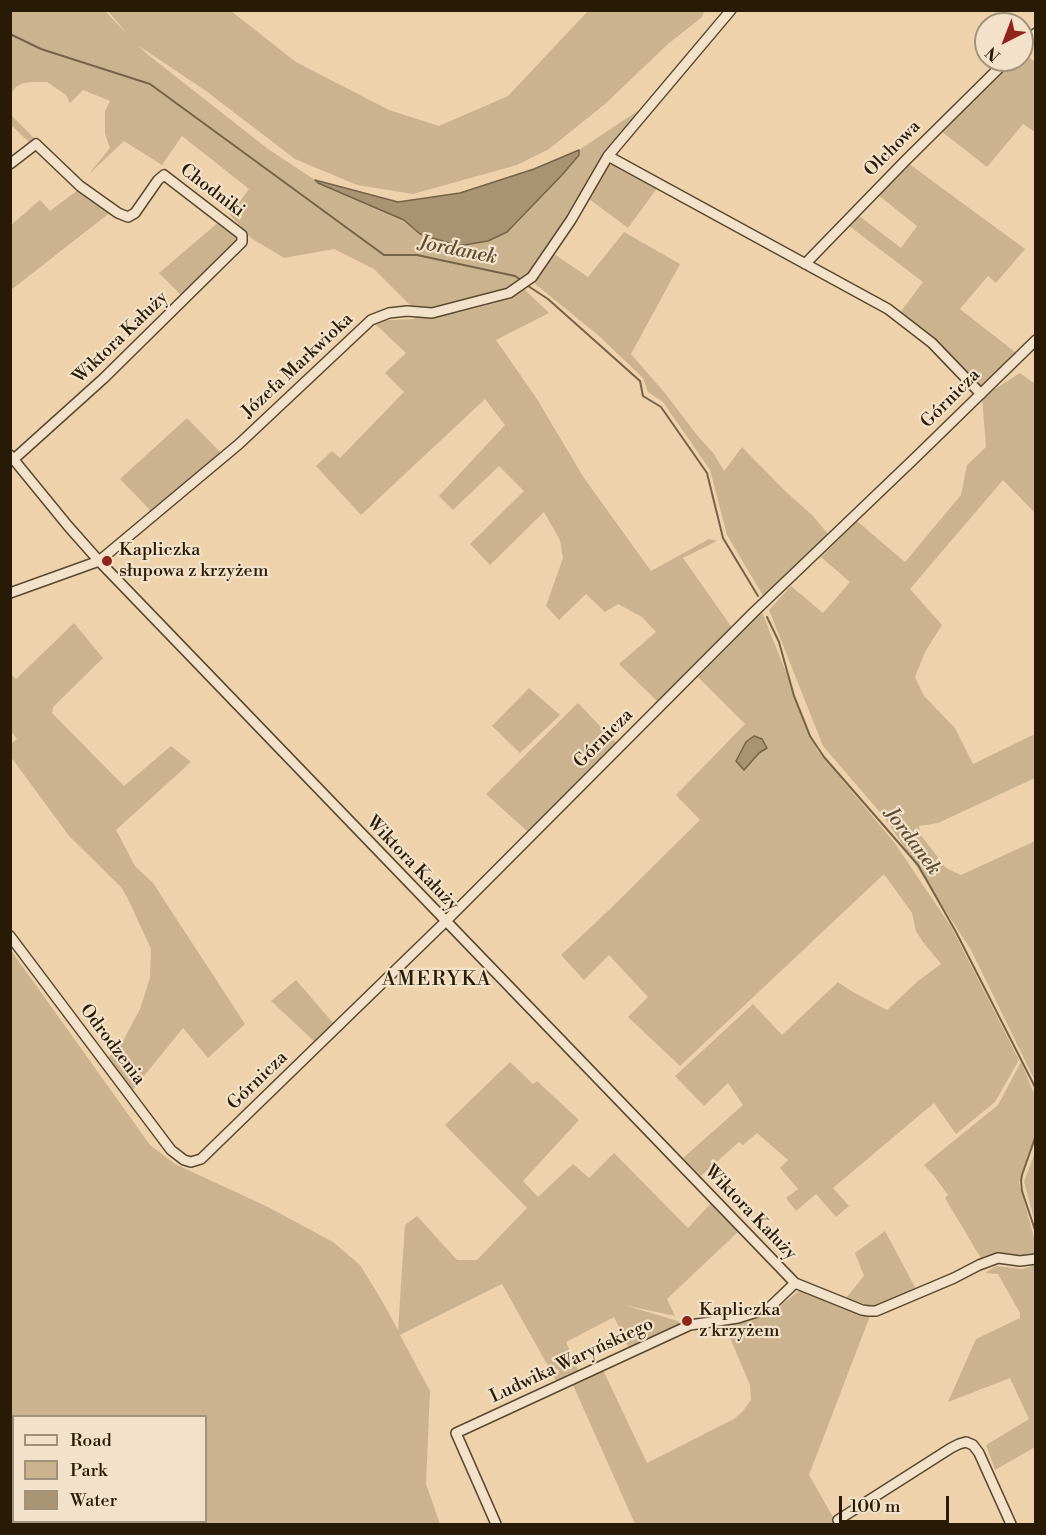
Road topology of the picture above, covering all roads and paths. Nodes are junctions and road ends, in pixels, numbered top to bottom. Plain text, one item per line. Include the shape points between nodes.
1 (731, 10) edge
2 (995, 72) edge
3 (608, 156) junction
4 (10, 164) edge
5 (242, 235) joint
6 (805, 264) junction
7 (1035, 340) edge
8 (981, 394) junction
9 (12, 457) edge
10 (99, 561) junction
11 (10, 593) edge
12 (446, 922) junction
13 (10, 936) edge
14 (196, 1161) joint
15 (1035, 1259) edge
16 (795, 1283) junction
17 (838, 1520) dead end
18 (496, 1524) edge
19 (1011, 1524) edge

1 - 3 street, Józefa Markwioka
2 - 6 street, Olchowa
3 - 6 street
3 - 10 street, Józefa Markwioka via 532,277 508,293 432,313 389,313 371,320 239,444
4 - 5 street, Chodniki via 36,144 80,186 128,217 164,175
5 - 9 street, Wiktora Kałuży via 242,242 104,378
6 - 8 street via 888,309 932,343
7 - 8 street, Górnicza
8 - 12 street, Górnicza via 754,612
9 - 10 street, Wiktora Kałuży
10 - 11 street, Józefa Markwioka
10 - 12 street, Wiktora Kałuży
12 - 14 street, Górnicza
12 - 16 street, Wiktora Kałuży
13 - 14 street, Odrodzenia via 171,1150 184,1160
15 - 16 street via 998,1258 876,1311 862,1310
16 - 18 street, Ludwika Waryńskiego via 769,1308 738,1318 690,1325 456,1433
17 - 19 street via 966,1442 979,1453

